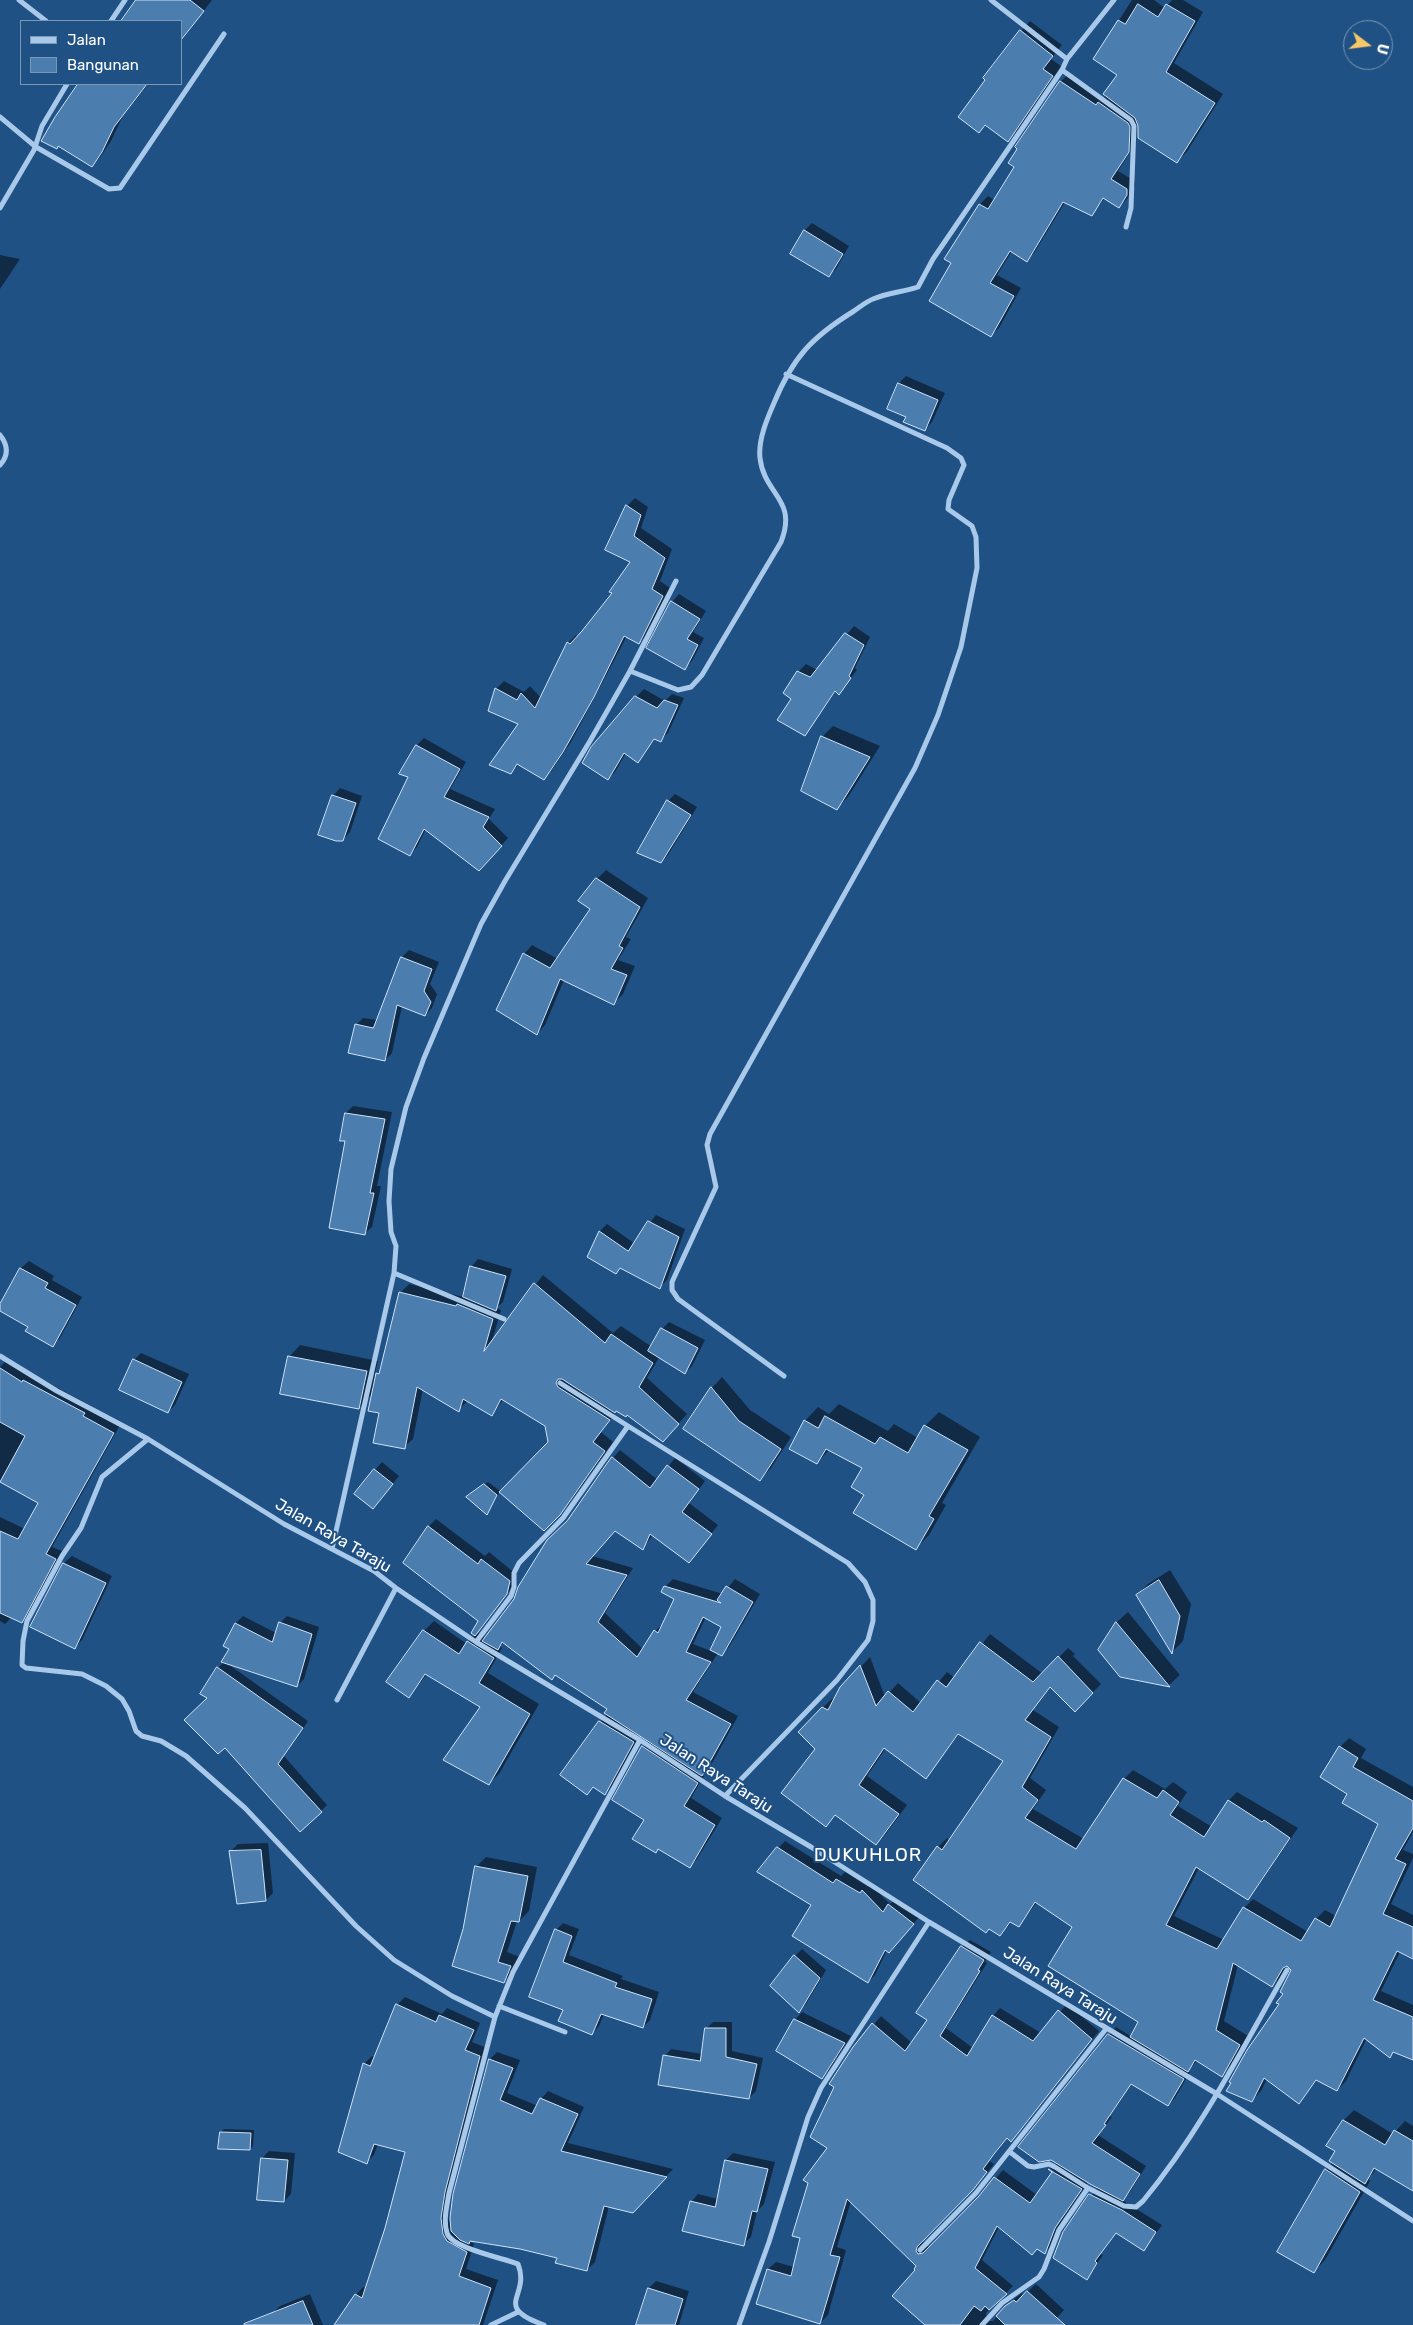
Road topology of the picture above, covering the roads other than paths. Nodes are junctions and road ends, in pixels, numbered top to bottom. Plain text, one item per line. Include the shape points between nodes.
1 (19, 0) edge
2 (126, 0) edge
3 (991, 0) edge
4 (1114, 0) edge
5 (45, 20) edge
6 (111, 20) edge
7 (224, 34) dead end
8 (1067, 59) junction
9 (1062, 70) junction
10 (66, 85) edge
11 (0, 117) edge
12 (36, 147) junction
13 (0, 208) edge
14 (1126, 227) dead end
15 (786, 374) junction
16 (0, 435) edge
17 (0, 466) edge
18 (676, 581) dead end
19 (630, 671) junction
20 (394, 1272) junction
21 (504, 1319) dead end
22 (0, 1356) edge
23 (784, 1376) dead end
24 (560, 1383) dead end
25 (628, 1426) junction
26 (148, 1439) junction
27 (332, 1549) junction
28 (396, 1588) junction
29 (476, 1642) junction
30 (337, 1700) dead end
31 (640, 1740) junction
32 (725, 1796) junction
33 (929, 1922) junction
34 (1287, 1970) dead end
35 (499, 2006) junction
36 (495, 2017) junction
37 (1106, 2029) junction
38 (565, 2032) dead end
39 (1217, 2094) junction
40 (1010, 2152) junction
41 (1088, 2188) junction
42 (1413, 2220) edge
43 (920, 2250) dead end
44 (518, 2312) junction
45 (491, 2325) edge
46 (544, 2325) edge
47 (739, 2325) edge
48 (982, 2325) edge

1 - 5 street
2 - 6 street
3 - 8 street
4 - 8 street
7 - 12 street via 120,188 109,189
8 - 9 street
9 - 14 street via 1132,120 1131,208
9 - 15 street via 918,287 873,298 832,324 799,356
10 - 12 street via 42,126
11 - 12 street
12 - 13 street
15 - 19 street via 765,425 760,456 763,471 787,517 781,542 702,675 691,687 678,690
15 - 23 street via 947,448 961,458 964,465 948,509 972,526 976,537 977,568 961,647 938,715 915,768 710,1134 707,1145 716,1187 672,1282 672,1290 678,1299
16 - 17 street via 7,450 6,459
18 - 19 street
19 - 20 street via 481,924 424,1058 406,1107 391,1169 389,1201 396,1246
20 - 21 street
20 - 27 street
22 - 26 street, Jalan Raya Taraju via 56,1391
24 - 25 street
25 - 29 street via 562,1518 519,1563 514,1573 511,1596
25 - 32 street via 848,1563 865,1582 873,1600 873,1621 868,1640 837,1680
26 - 27 street, Jalan Raya Taraju via 284,1524
26 - 36 street via 102,1477 81,1528 62,1556 27,1622 22,1665 82,1674 106,1686 122,1699 136,1732 161,1741 186,1756 245,1808 356,1926 394,1960 452,1996
27 - 28 street, Jalan Raya Taraju via 374,1571
28 - 29 street, Jalan Raya Taraju
28 - 30 street
29 - 31 street, Jalan Raya Taraju
31 - 32 street, Jalan Raya Taraju
31 - 35 street via 513,1972
32 - 33 street, Jalan Raya Taraju
33 - 37 street, Jalan Raya Taraju
33 - 47 street via 821,2088 808,2117
34 - 39 street
35 - 36 street
35 - 38 street
36 - 44 street via 449,2193 445,2224 447,2236 457,2244 518,2264 522,2274 515,2304
37 - 39 street, Jalan Raya Taraju
37 - 40 street
39 - 41 street via 1178,2156 1136,2207 1124,2206
39 - 42 street, Jalan Raya Taraju
40 - 41 street via 1028,2166 1049,2164
40 - 43 street via 964,2207
41 - 48 street via 1059,2230 1039,2277 1002,2303
44 - 45 street
44 - 46 street via 526,2319

